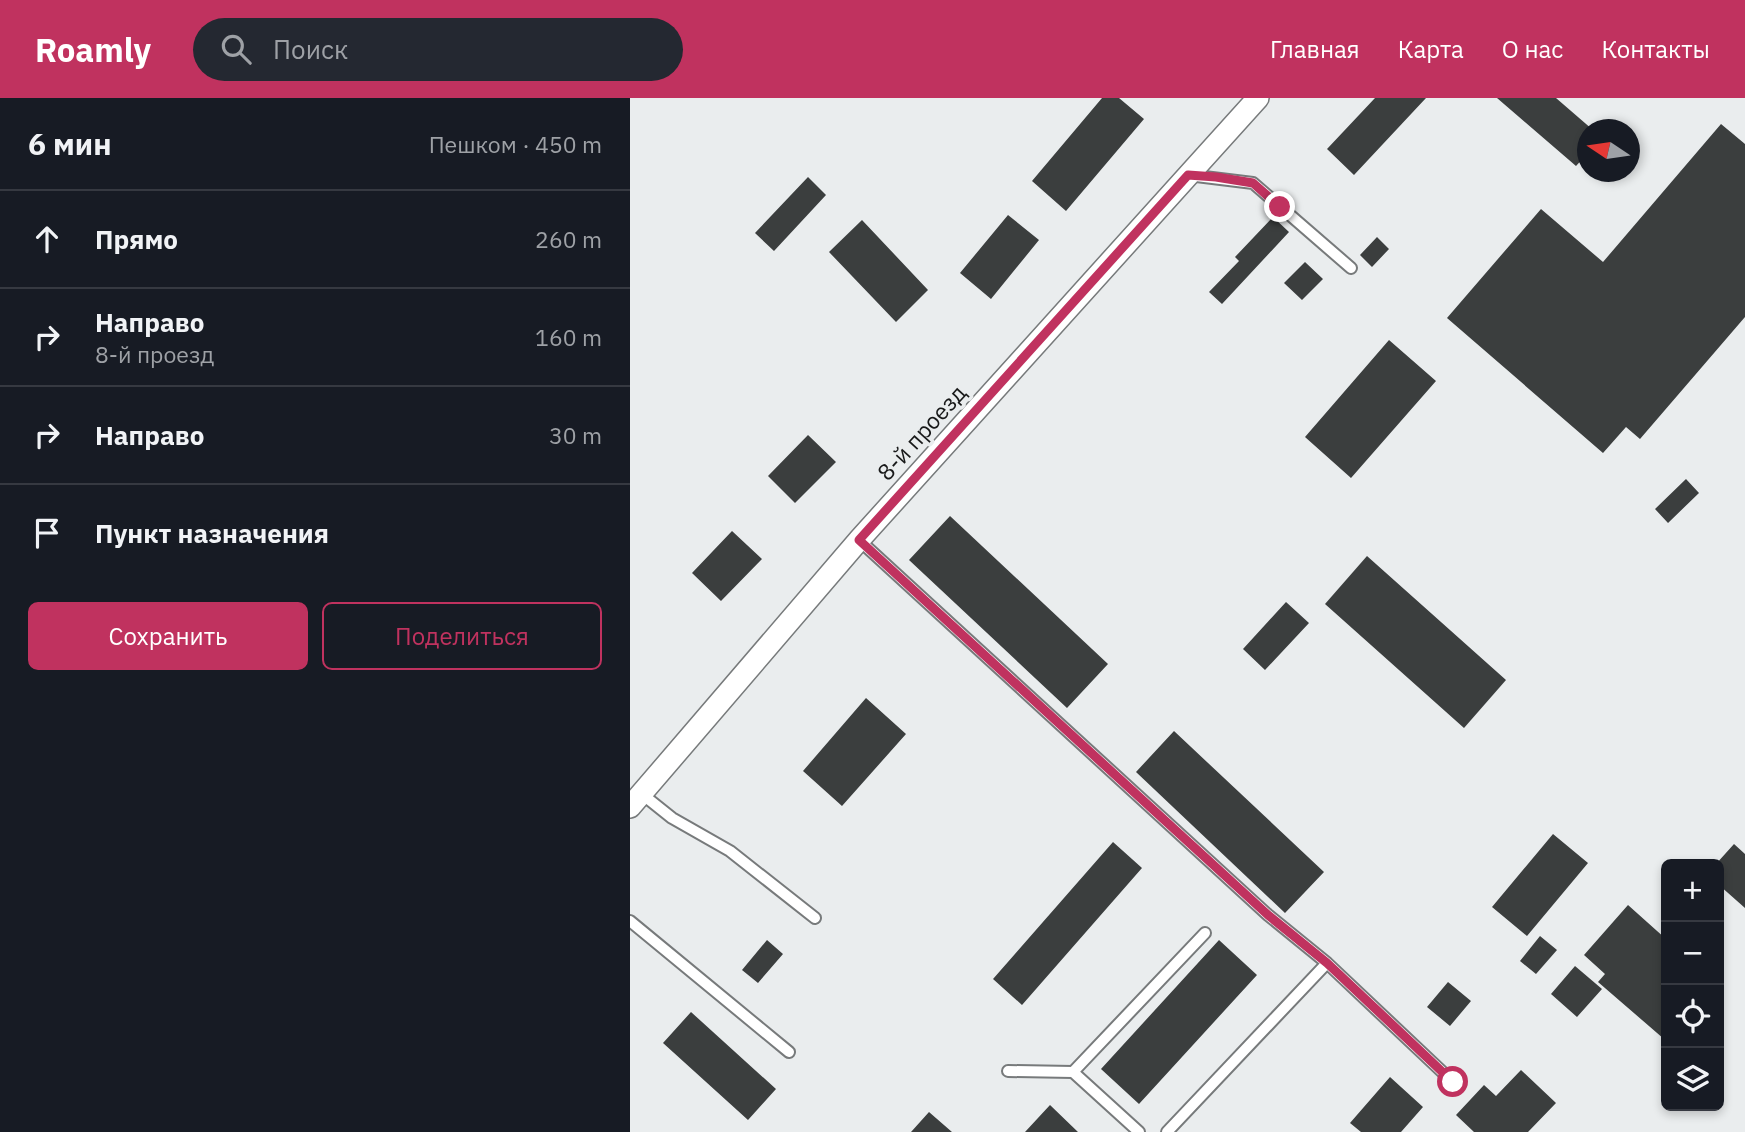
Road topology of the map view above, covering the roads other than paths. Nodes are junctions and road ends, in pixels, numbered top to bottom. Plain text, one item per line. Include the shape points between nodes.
1 (1258, 98) edge
2 (1188, 175) junction
3 (1350, 268) dead end
4 (859, 540) junction
5 (636, 801) edge
6 (816, 918) dead end
7 (630, 921) edge
8 (1205, 933) dead end
9 (1327, 963) junction
10 (789, 1052) dead end
11 (1008, 1071) dead end
12 (1073, 1072) junction
13 (1453, 1082) dead end
14 (1139, 1132) edge
15 (1167, 1132) edge

1 - 2 street, 8-й проезд
2 - 3 lane via 1253,183
2 - 4 street, 8-й проезд
4 - 5 street, 8-й проезд
4 - 9 lane via 1258,906
5 - 6 lane via 730,851
7 - 10 lane
8 - 12 lane
9 - 13 lane
9 - 15 lane
11 - 12 lane
12 - 14 lane

